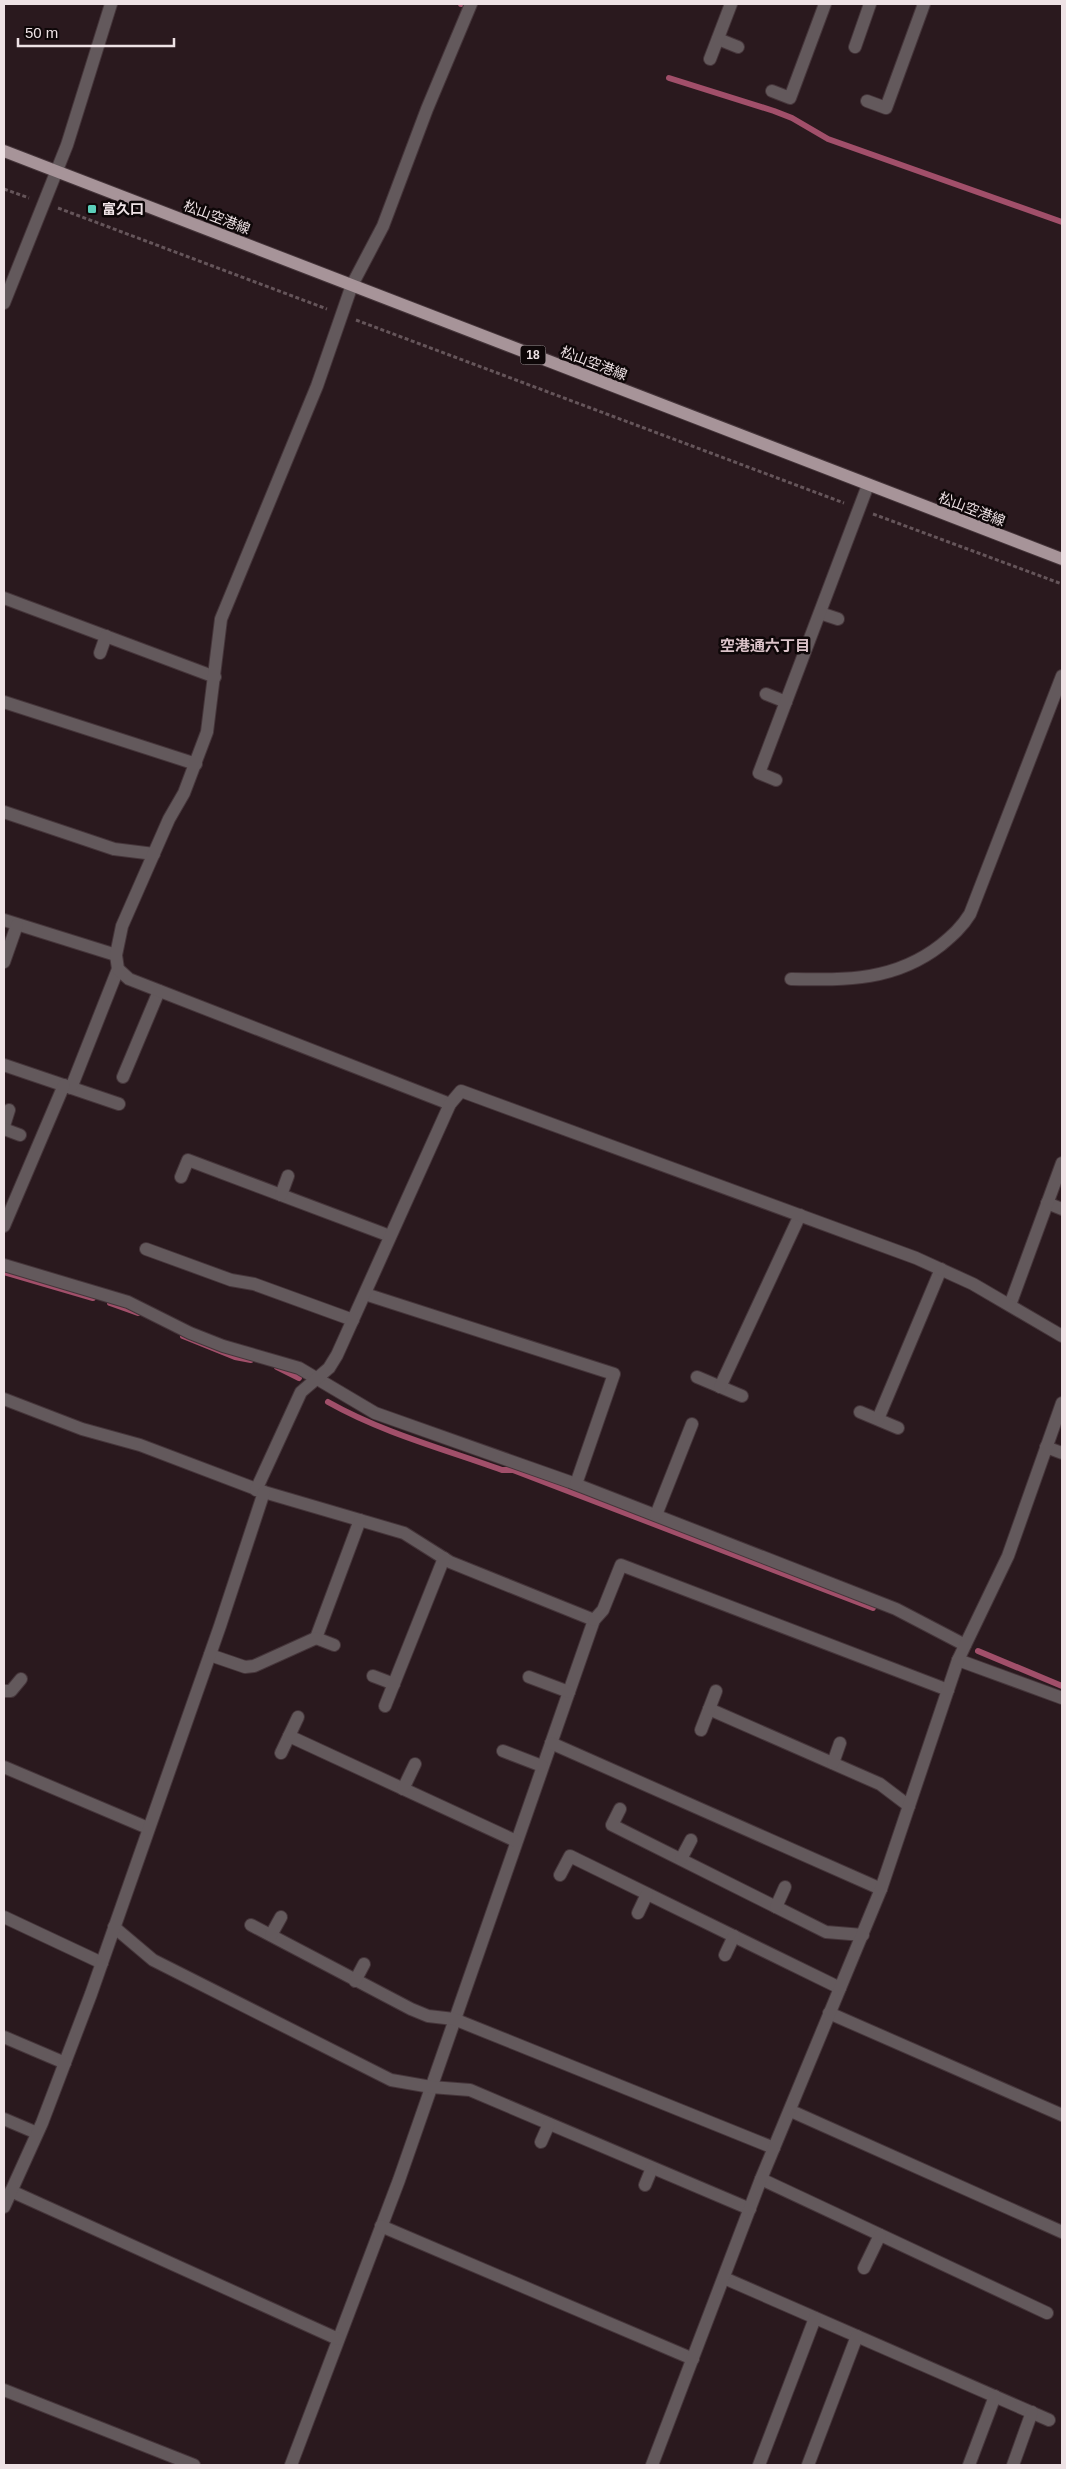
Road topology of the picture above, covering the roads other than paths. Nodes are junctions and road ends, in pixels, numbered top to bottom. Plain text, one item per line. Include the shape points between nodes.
1 (111, 4) edge
2 (471, 4) edge
3 (731, 4) edge
4 (825, 4) edge
5 (870, 4) edge
6 (924, 4) edge
7 (718, 38) junction
8 (738, 47) dead end
9 (854, 48) dead end
10 (710, 59) dead end
11 (772, 91) dead end
12 (867, 101) dead end
13 (4, 151) edge
14 (56, 170) junction
15 (352, 285) junction
16 (4, 303) edge
17 (868, 485) junction
18 (1062, 559) edge
19 (4, 598) edge
20 (820, 613) junction
21 (838, 620) dead end
22 (106, 636) junction
23 (100, 653) dead end
24 (1062, 676) edge
25 (215, 677) junction
26 (766, 694) dead end
27 (4, 702) edge
28 (786, 702) junction
29 (196, 764) junction
30 (776, 780) dead end
31 (4, 812) edge
32 (154, 854) junction
33 (4, 920) edge
34 (17, 925) junction
35 (116, 955) junction
36 (4, 962) edge
37 (118, 969) junction
38 (791, 979) dead end
39 (159, 991) junction
40 (4, 1065) edge
41 (123, 1077) dead end
42 (67, 1087) junction
43 (119, 1104) dead end
44 (450, 1104) junction
45 (9, 1110) dead end
46 (4, 1126) edge
47 (4, 1130) edge
48 (20, 1135) dead end
49 (1062, 1163) edge
50 (288, 1176) dead end
51 (181, 1177) dead end
52 (281, 1195) junction
53 (1047, 1203) junction
54 (1062, 1209) edge
55 (800, 1215) junction
56 (4, 1226) edge
57 (390, 1236) junction
58 (146, 1249) dead end
59 (4, 1266) edge
60 (942, 1269) junction
61 (365, 1294) junction
62 (1010, 1305) junction
63 (353, 1320) junction
64 (1062, 1336) edge
65 (697, 1377) dead end
66 (317, 1378) junction
67 (720, 1387) junction
68 (742, 1396) dead end
69 (4, 1400) edge
70 (1062, 1403) edge
71 (860, 1412) dead end
72 (878, 1419) junction
73 (692, 1424) dead end
74 (898, 1428) dead end
75 (1046, 1447) junction
76 (1062, 1453) edge
77 (576, 1484) junction
78 (260, 1491) junction
79 (656, 1515) junction
80 (360, 1520) junction
81 (444, 1558) junction
82 (594, 1620) junction
83 (316, 1638) junction
84 (334, 1645) dead end
85 (965, 1645) junction
86 (210, 1655) junction
87 (958, 1660) junction
88 (373, 1676) dead end
89 (529, 1677) dead end
90 (21, 1678) dead end
91 (394, 1684) junction
92 (948, 1690) junction
93 (4, 1691) edge
94 (716, 1691) dead end
95 (568, 1692) junction
96 (1062, 1698) edge
97 (385, 1706) dead end
98 (709, 1709) junction
99 (298, 1717) dead end
100 (701, 1730) dead end
101 (289, 1736) junction
102 (551, 1742) junction
103 (840, 1743) dead end
104 (503, 1751) dead end
105 (281, 1753) dead end
106 (833, 1763) junction
107 (415, 1764) dead end
108 (542, 1766) junction
109 (4, 1767) edge
110 (403, 1789) junction
111 (909, 1806) junction
112 (620, 1809) dead end
113 (148, 1828) junction
114 (691, 1840) dead end
115 (516, 1842) junction
116 (681, 1860) junction
117 (560, 1875) dead end
118 (785, 1887) dead end
119 (881, 1889) junction
120 (648, 1894) junction
121 (776, 1907) junction
122 (638, 1913) dead end
123 (4, 1917) edge
124 (281, 1917) dead end
125 (251, 1925) dead end
126 (114, 1927) junction
127 (271, 1935) junction
128 (863, 1935) junction
129 (734, 1936) junction
130 (725, 1955) dead end
131 (102, 1963) junction
132 (364, 1964) dead end
133 (356, 1981) junction
134 (840, 1988) junction
135 (829, 2013) junction
136 (454, 2020) junction
137 (4, 2037) edge
138 (65, 2063) junction
139 (431, 2087) junction
140 (791, 2111) junction
141 (1062, 2115) edge
142 (4, 2120) edge
143 (549, 2124) junction
144 (37, 2133) junction
145 (541, 2142) dead end
146 (774, 2148) junction
147 (652, 2168) junction
148 (761, 2179) junction
149 (645, 2185) dead end
150 (11, 2191) junction
151 (4, 2207) edge
152 (750, 2209) junction
153 (381, 2226) junction
154 (1062, 2232) edge
155 (880, 2235) junction
156 (864, 2268) dead end
157 (724, 2278) junction
158 (1047, 2313) dead end
159 (815, 2318) junction
160 (857, 2336) junction
161 (338, 2339) junction
162 (693, 2359) junction
163 (4, 2390) edge
164 (995, 2396) junction
165 (1032, 2412) junction
166 (1049, 2420) dead end
167 (194, 2465) edge
168 (291, 2465) edge
169 (652, 2465) edge
170 (759, 2465) edge
171 (808, 2465) edge
172 (969, 2465) edge
173 (1013, 2465) edge

1 - 14 street via 67,145
2 - 15 street via 382,226
3 - 7 street
4 - 11 street via 790,98
5 - 9 street
6 - 12 street via 886,108
7 - 8 street
7 - 10 street
13 - 14 main road, 松山空港線 / 18
14 - 15 main road, 松山空港線 / 18
14 - 16 street
15 - 17 main road, 松山空港線 / 18
15 - 25 street via 317,386 221,619
17 - 18 main road, 松山空港線 / 18
17 - 20 street
19 - 22 street
20 - 21 street
20 - 28 street
22 - 23 street
22 - 25 street
24 - 38 street via 963,925 931,953 908,967 851,978
25 - 29 street via 207,732
26 - 28 street
27 - 29 street
28 - 30 street via 759,773
29 - 32 street
31 - 32 street via 114,849
32 - 35 street via 122,926
33 - 34 street
34 - 35 street
34 - 36 street
35 - 37 street
37 - 39 street via 129,979
37 - 42 street
39 - 41 street
39 - 44 street
40 - 42 street
42 - 43 street
42 - 56 street
44 - 55 street via 460,1091
44 - 57 street
45 - 46 street
47 - 48 street
49 - 53 street
50 - 52 street
51 - 52 street via 188,1160
52 - 57 street
53 - 54 street
53 - 62 street
55 - 60 street
55 - 67 street
57 - 61 street
58 - 63 street
59 - 66 street via 128,1302 206,1339 275,1360
60 - 62 street
60 - 72 street
61 - 63 street
61 - 77 street via 614,1374
62 - 64 street
63 - 66 street via 333,1361
65 - 67 street
66 - 77 street via 375,1413
66 - 78 street via 301,1392
67 - 68 street
69 - 78 street via 82,1429 140,1445
70 - 75 street
71 - 72 street
72 - 74 street
73 - 79 street
75 - 76 street
75 - 85 street via 1008,1556
77 - 79 street
78 - 80 street
78 - 86 street
79 - 85 street via 896,1609
80 - 81 street via 404,1532
80 - 83 street
81 - 82 street
81 - 91 street
82 - 92 street via 603,1610 621,1565
82 - 95 street
83 - 84 street
83 - 86 street via 254,1666 246,1667
85 - 87 street
86 - 113 street
87 - 92 street
87 - 96 street
88 - 91 street
89 - 95 street
90 - 93 street via 11,1691
91 - 97 street
92 - 111 street
94 - 98 street
95 - 102 street
98 - 100 street
98 - 106 street
99 - 101 street
101 - 105 street
101 - 110 street
102 - 108 street
102 - 119 street
103 - 106 street
104 - 108 street
106 - 111 street via 880,1784
107 - 110 street
108 - 115 street
109 - 113 street
110 - 115 street
111 - 119 street
112 - 116 street via 612,1825
113 - 126 street
114 - 116 street
115 - 136 street
116 - 121 street
117 - 120 street via 570,1856
118 - 121 street
119 - 128 street
120 - 122 street
120 - 129 street
121 - 128 street via 826,1932
123 - 131 street
124 - 127 street
125 - 127 street
126 - 131 street
126 - 139 street via 153,1960 391,2080
127 - 133 street
128 - 134 street
129 - 130 street
129 - 134 street
131 - 138 street
132 - 133 street
133 - 136 street via 428,2016
134 - 135 street
135 - 140 street
135 - 141 street
136 - 139 street
136 - 146 street
137 - 138 street
138 - 144 street
139 - 143 street via 470,2090
139 - 153 street
140 - 146 street
140 - 154 street
142 - 144 street
143 - 145 street
143 - 147 street
144 - 150 street
146 - 148 street
147 - 149 street
147 - 152 street
148 - 152 street
148 - 155 street
150 - 151 street
150 - 161 street
152 - 157 street
153 - 161 street
153 - 162 street
155 - 156 street
155 - 158 street
157 - 159 street
157 - 162 street
159 - 160 street
159 - 170 street
160 - 164 street
160 - 171 street
161 - 168 street
162 - 169 street
163 - 167 street
164 - 165 street
164 - 172 street
165 - 166 street
165 - 173 street

